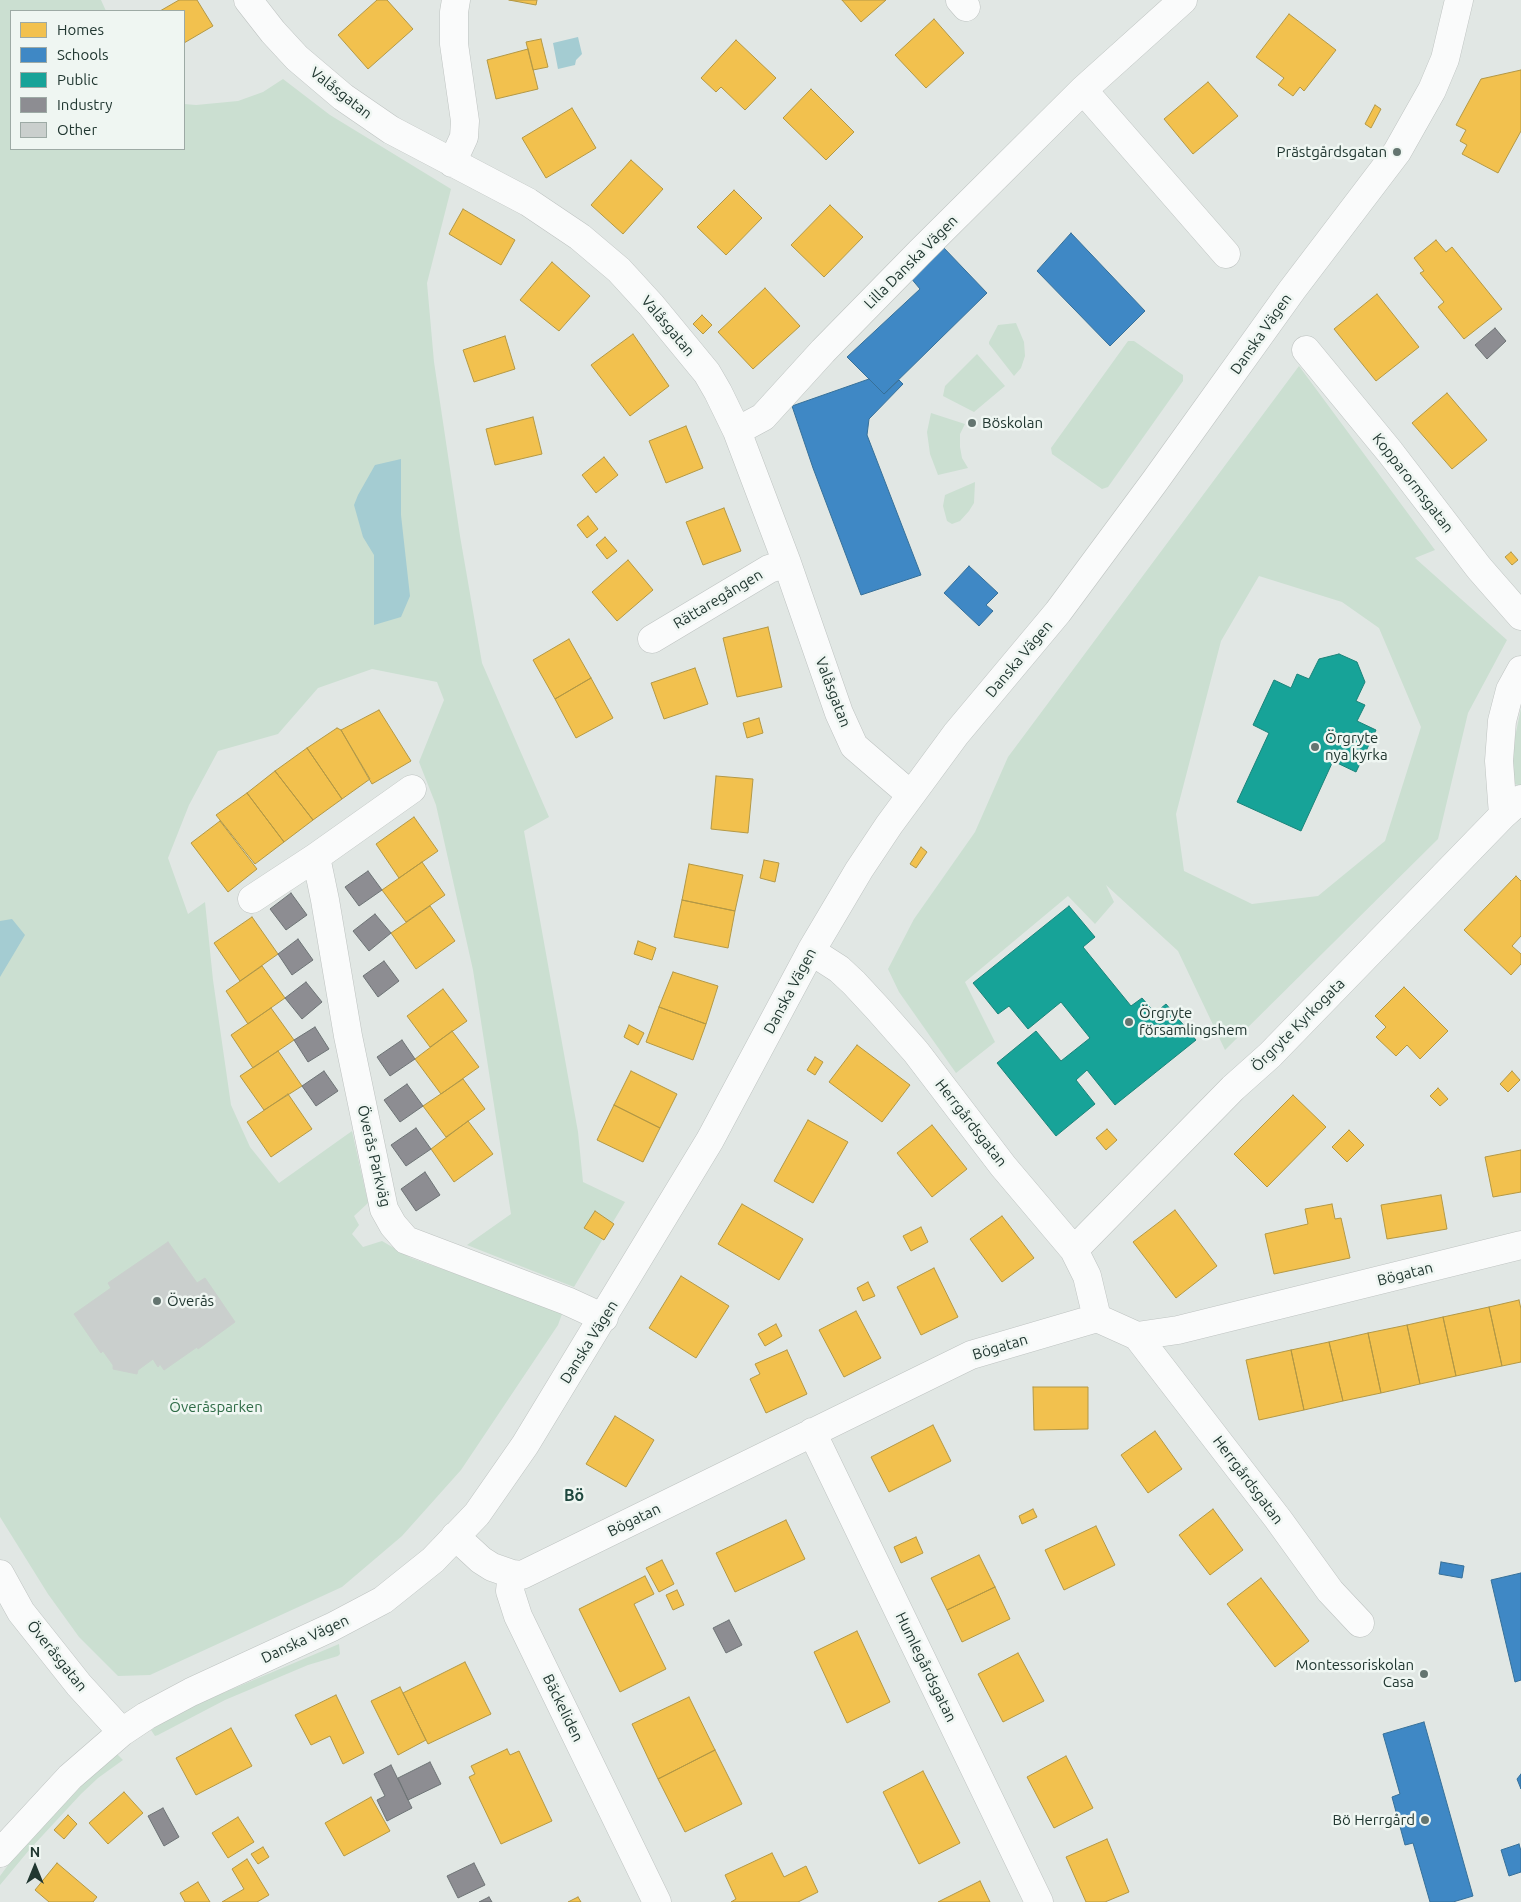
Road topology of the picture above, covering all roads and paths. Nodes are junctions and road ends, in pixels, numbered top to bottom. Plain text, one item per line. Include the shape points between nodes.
1 (248, 0) edge
2 (456, 0) edge
3 (1183, 0) edge
4 (1459, 0) edge
5 (1083, 90) junction
6 (452, 163) junction
7 (1226, 254) dead end
8 (1306, 350) dead end
9 (737, 431) junction
10 (787, 563) junction
11 (1521, 616) edge
12 (652, 639) dead end
13 (1521, 670) edge
14 (412, 789) dead end
15 (910, 795) junction
16 (1512, 807) edge
17 (316, 858) junction
18 (252, 899) dead end
19 (811, 952) junction
20 (1521, 1245) edge
21 (1074, 1250) junction
22 (604, 1318) junction
23 (1097, 1318) junction
24 (1137, 1336) junction
25 (812, 1432) junction
26 (455, 1536) junction
27 (0, 1574) edge
28 (512, 1574) junction
29 (1360, 1623) dead end
30 (122, 1732) junction
31 (0, 1853) edge
32 (657, 1902) edge
33 (1039, 1902) edge

1 - 6 street, Valåsgatan via 297,58 343,97 391,130
2 - 6 street via 454,44 465,121 464,137
3 - 5 street, Lilla Danska Vägen
4 - 15 street, Danska Vägen via 1445,58 1432,90 1397,152 1286,297 1058,612 956,734
5 - 7 street
5 - 9 street, Lilla Danska Vägen via 892,280 763,417
6 - 9 street, Valåsgatan via 528,202 580,237 618,270 706,373
8 - 11 street, Kopparormsgatan
9 - 10 street, Valåsgatan
10 - 12 street, Rättaregången via 769,570
10 - 15 street, Valåsgatan via 839,713 854,746
13 - 16 street via 1510,690 1502,721 1499,761
14 - 17 street
15 - 19 street, Danska Vägen via 858,870
16 - 21 street, Örgryte Kyrkogata
17 - 18 street
17 - 22 street, Överås Parkväg via 376,1174 384,1208 393,1225 406,1240
19 - 21 street, Herrgårdsgatan via 839,969 879,1010
19 - 22 street, Danska Vägen via 710,1140
20 - 24 street, Bögatan via 1178,1330
21 - 23 street, Herrgårdsgatan via 1087,1276
22 - 26 street, Danska Vägen via 482,1508
23 - 24 street
23 - 25 street, Bögatan via 971,1355
24 - 29 street, Herrgårdsgatan via 1330,1591
25 - 28 street, Bögatan via 522,1575
25 - 33 street, Humlegårdsgatan
26 - 28 street via 481,1560
26 - 30 street, Danska Vägen via 433,1560 383,1600 191,1692
27 - 30 street, Överåsgatan via 21,1612
28 - 32 street, Bäckeliden via 510,1591 518,1616
30 - 31 street, Danska Vägen via 70,1777

